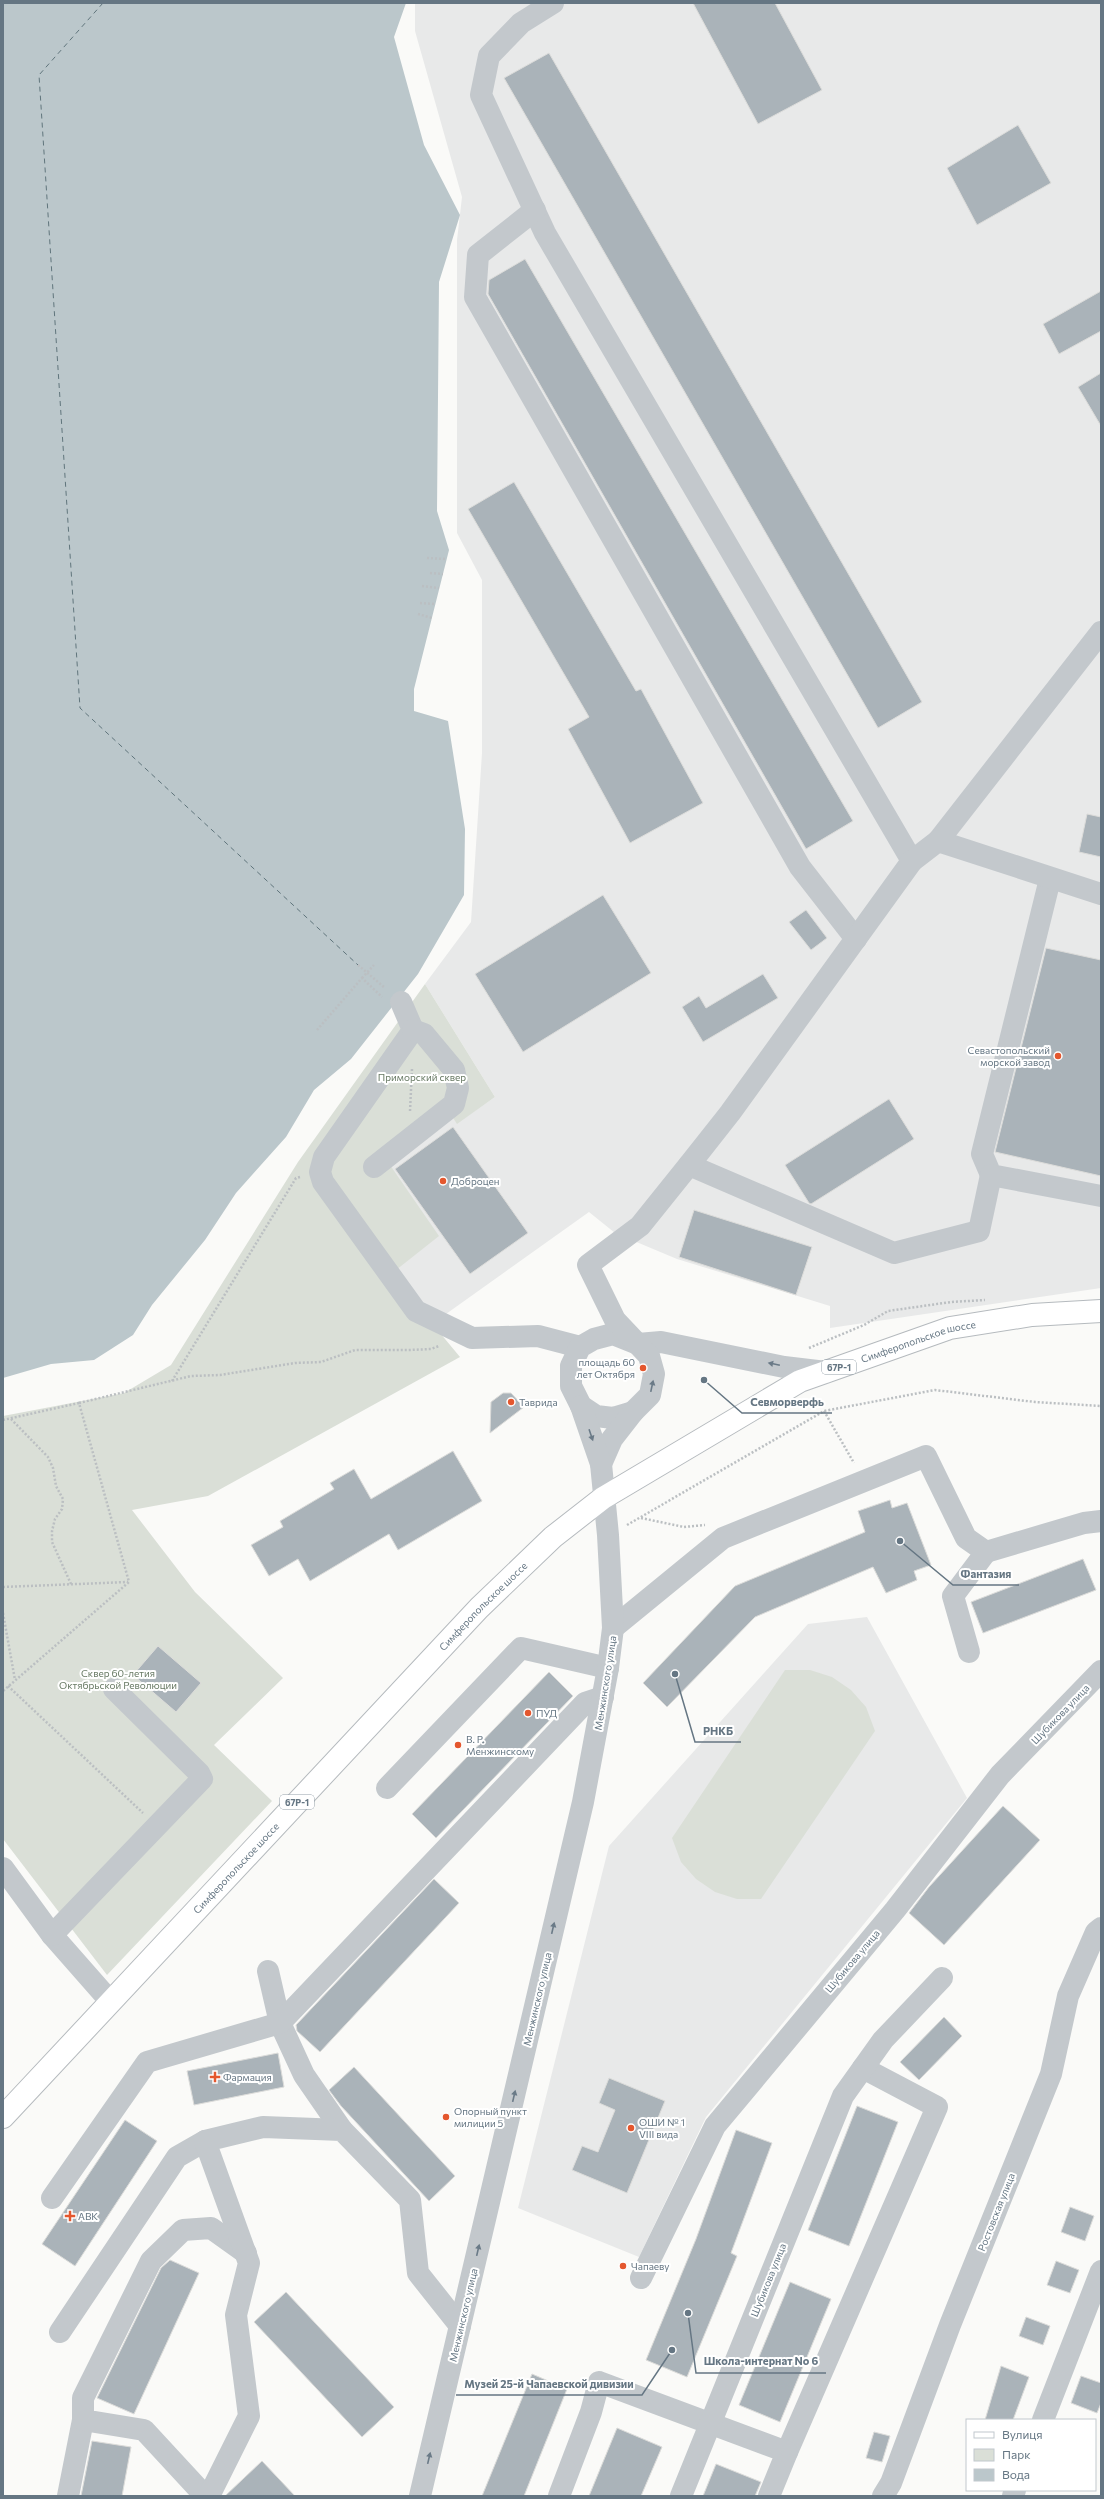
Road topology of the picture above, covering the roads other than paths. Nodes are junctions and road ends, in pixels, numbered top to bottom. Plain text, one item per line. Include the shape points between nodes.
1 (553, 3) edge
2 (535, 210) junction
3 (1101, 632) edge
4 (938, 841) junction
5 (912, 861) junction
6 (1050, 879) junction
7 (1101, 894) edge
8 (856, 939) junction
9 (394, 1002) road end
10 (413, 1030) junction
11 (689, 1165) junction
12 (374, 1167) dead end
13 (991, 1175) junction
14 (1101, 1196) edge
15 (1101, 1311) edge
16 (638, 1344) junction
17 (580, 1347) junction
18 (826, 1372) junction
19 (581, 1406) junction
20 (633, 1412) junction
21 (601, 1464) junction
22 (603, 1498) junction
23 (1101, 1522) edge
24 (986, 1552) junction
25 (613, 1628) junction
26 (969, 1652) dead end
27 (608, 1668) junction
28 (1101, 1671) edge
29 (114, 1689) dead end
30 (603, 1697) junction
31 (387, 1788) dead end
32 (3, 1868) edge
33 (1101, 1928) edge
34 (52, 1935) junction
35 (268, 1971) dead end
36 (942, 1978) dead end
37 (110, 2001) junction
38 (280, 2023) junction
39 (863, 2068) junction
40 (3, 2118) edge
41 (342, 2130) junction
42 (205, 2141) junction
43 (52, 2198) dead end
44 (246, 2253) junction
45 (1101, 2271) edge
46 (641, 2278) dead end
47 (460, 2326) junction
48 (60, 2332) dead end
49 (1043, 2419) edge
50 (83, 2420) junction
51 (710, 2424) junction
52 (787, 2452) junction
53 (68, 2496) edge
54 (205, 2496) edge
55 (209, 2496) edge
56 (420, 2496) edge
57 (560, 2496) edge
58 (681, 2496) edge
59 (769, 2496) edge
60 (883, 2496) edge

1 - 2 street via 521,23 490,56 481,95
2 - 5 street via 549,239
2 - 8 street via 478,255 475,296 800,867
3 - 4 street
4 - 5 street
4 - 6 street
5 - 8 street
6 - 7 street
6 - 13 street via 982,1154
8 - 11 street via 730,1113
9 - 10 street
10 - 12 street via 424,1034 454,1070 458,1088 454,1104
10 - 17 street via 324,1157 320,1172 328,1192 416,1311 472,1338 538,1336
11 - 13 street via 894,1253 979,1231
11 - 16 street via 640,1226 588,1265 615,1320
13 - 14 street
15 - 18 main road, Симферопольское шоссе / 67Р-1 via 1032,1315 950,1328
16 - 17 street via 613,1334 594,1339
18 -> 16 street via 662,1342
20 -> 16 street via 650,1395 654,1374 649,1356
17 - 19 street via 571,1366 571,1386
18 - 22 main road, Симферопольское шоссе / 67Р-1 via 800,1381
19 - 20 street via 596,1416 613,1418
19 -> 21 street
20 - 21 street via 612,1440
21 - 22 street, Менжинского улица
22 - 25 street, Менжинского улица via 608,1535
22 - 37 main road, Симферопольское шоссе / 67Р-1 via 553,1537 479,1608
23 - 24 street via 1084,1523
24 - 25 street via 966,1538 926,1456 723,1538
24 - 26 street via 953,1596
25 - 27 street, Менжинского улица
27 - 30 street, Менжинского улица
27 - 31 street via 522,1648
28 - 46 street, Шубикова улица via 1000,1775 895,1910 715,2126
29 - 34 street via 199,1773 202,1779
30 - 38 street via 585,1703
47 -> 30 street, Менжинского улица via 583,1802
32 - 34 street
33 - 60 street, Ростовская улица via 1096,1932 1068,1996 1051,2074 950,2325 891,2483
34 - 37 street
35 - 38 street
36 - 39 street, Шубикова улица via 883,2040
37 - 40 main road, Симферопольское шоссе / 67Р-1
38 - 41 street via 304,2075
38 - 43 street via 146,2062
39 - 51 street, Шубикова улица via 843,2096
39 - 52 street via 937,2108
41 - 42 street via 262,2127
41 - 47 street via 410,2200 418,2273
42 - 44 street
42 - 48 street via 177,2157
44 - 50 street via 211,2228 183,2230 150,2261 84,2398
44 - 55 street via 249,2263 236,2315 249,2416
45 - 49 street
56 -> 47 street, Менжинского улица
50 - 53 street
50 - 54 street via 144,2430
51 - 52 street
51 - 57 street via 599,2382 591,2412
51 - 58 street, Шубикова улица
52 - 59 street

